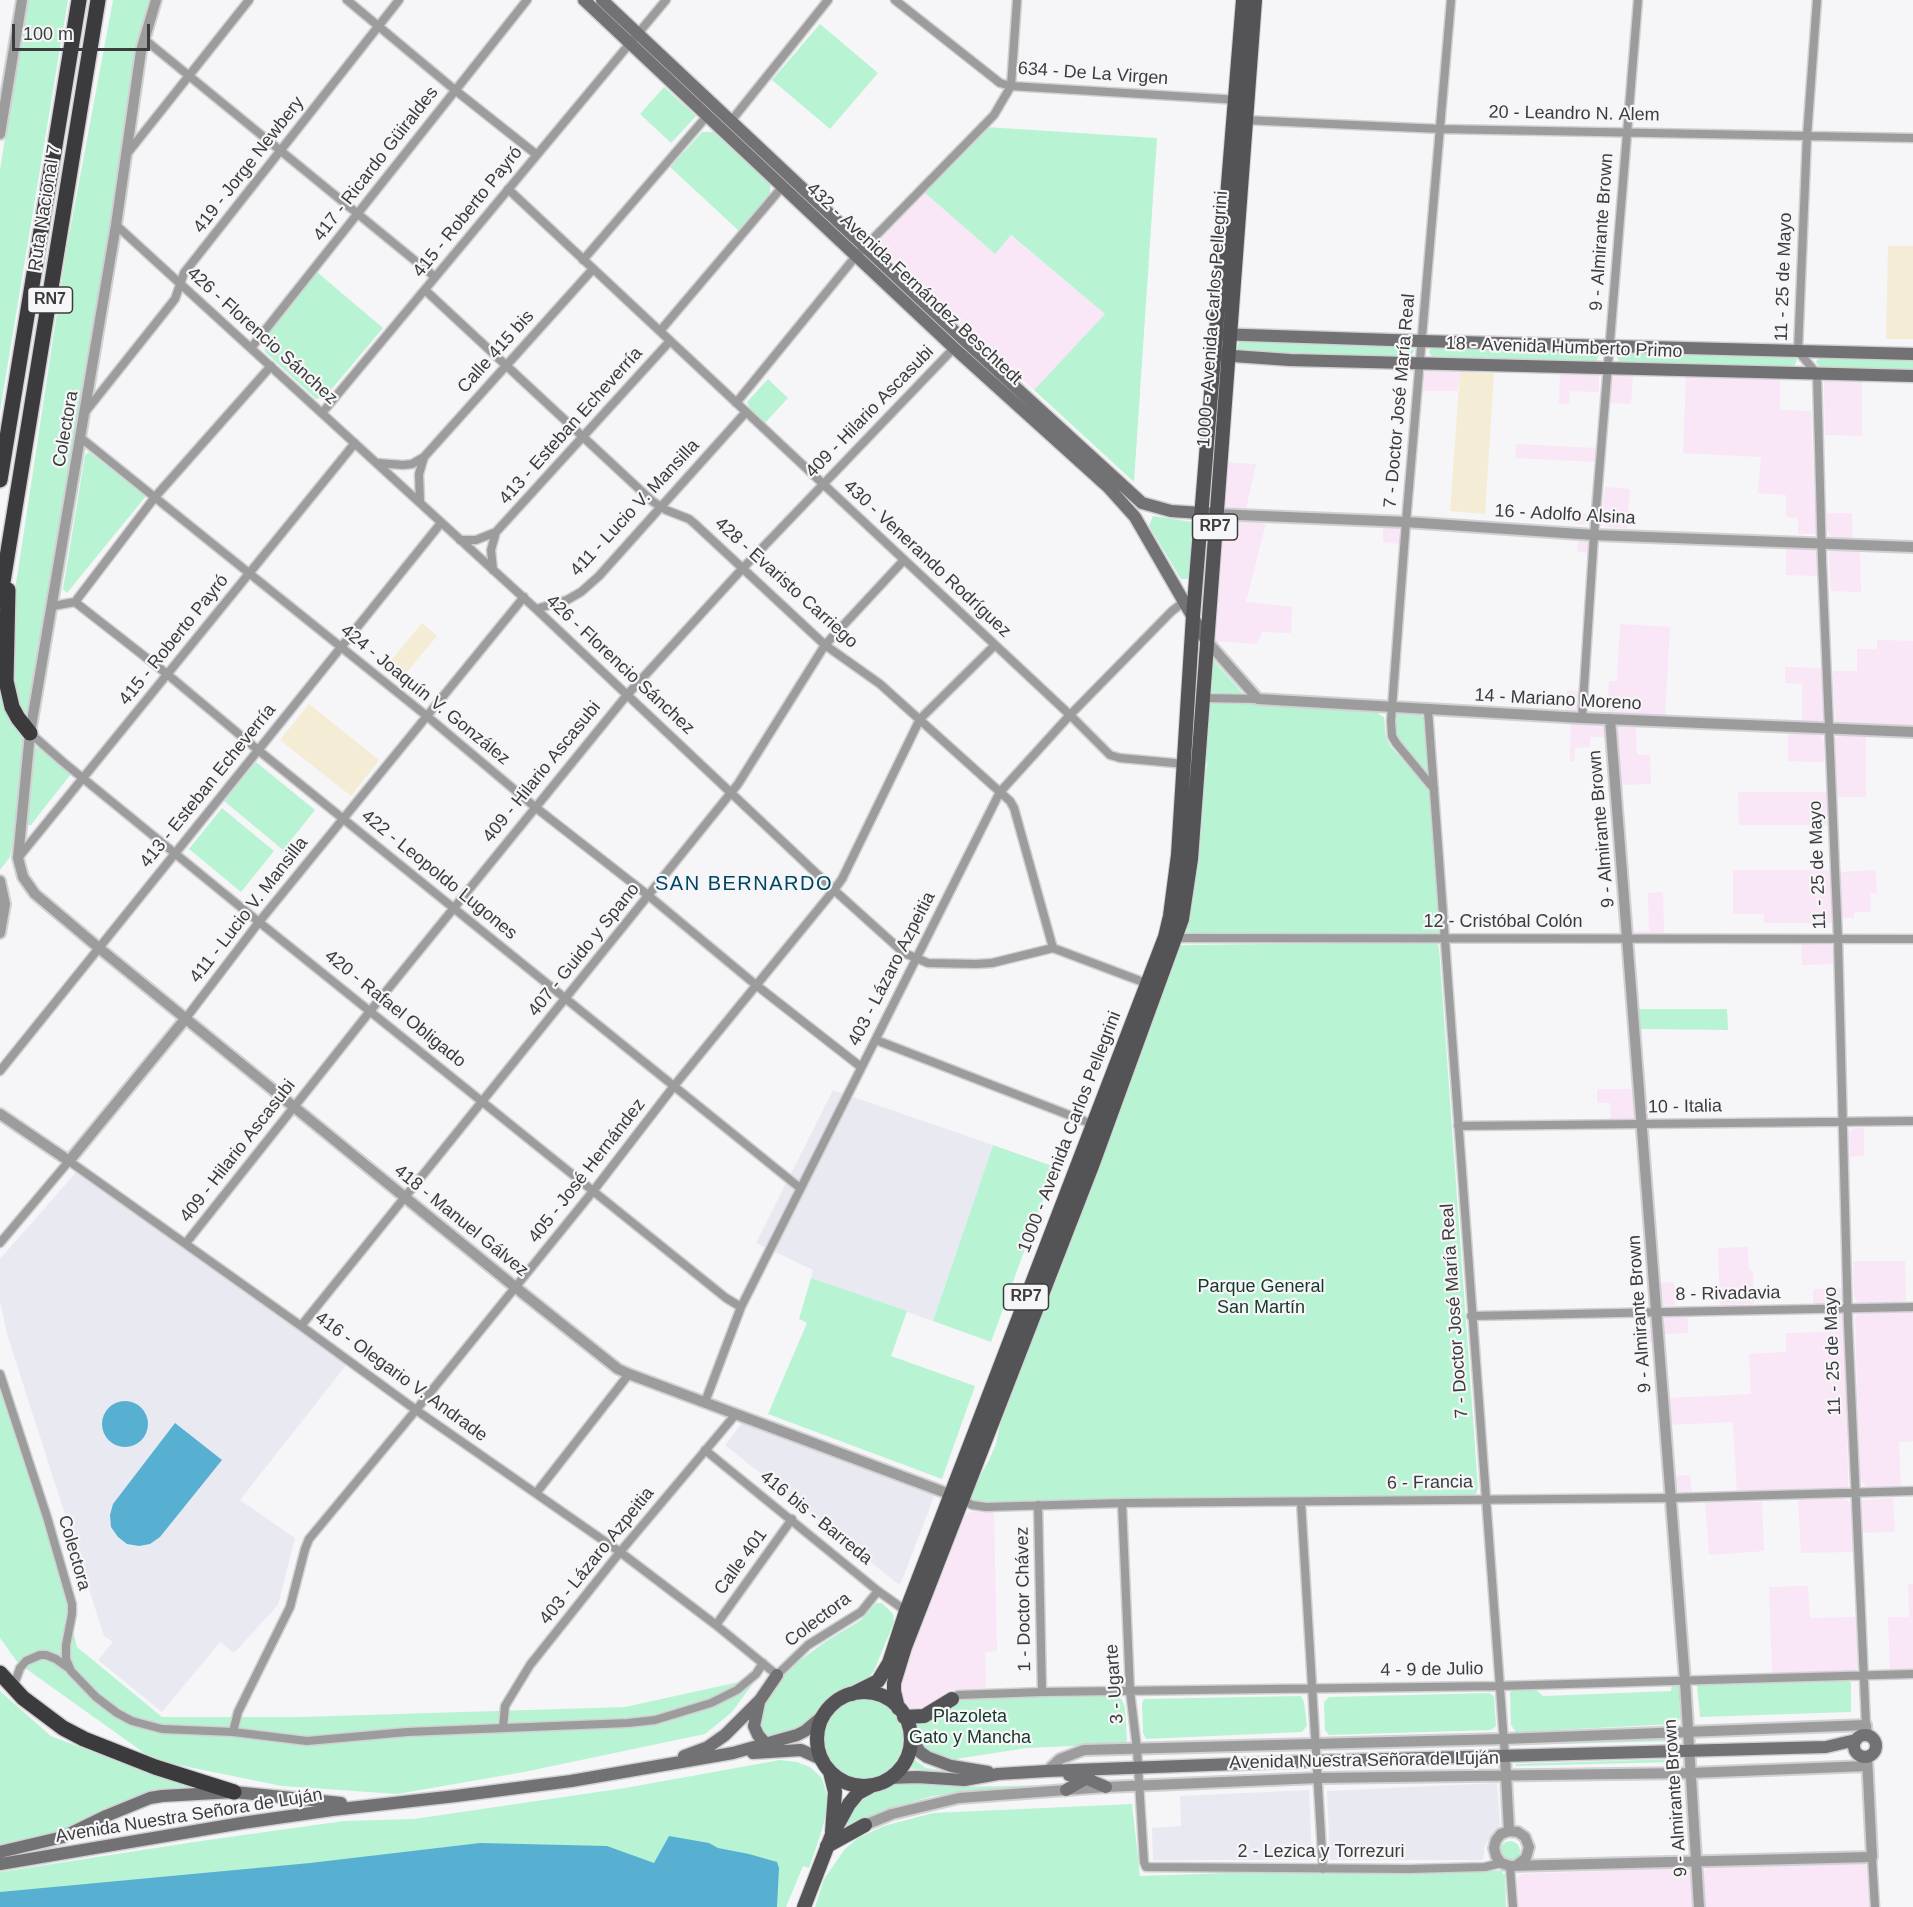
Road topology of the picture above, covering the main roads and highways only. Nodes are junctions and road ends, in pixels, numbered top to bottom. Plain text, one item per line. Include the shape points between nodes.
1 (74, 0) edge
2 (79, 0) edge
3 (98, 0) edge
4 (104, 0) edge
5 (584, 0) edge
6 (602, 0) edge
7 (1243, 0) edge
8 (1255, 0) edge
9 (71, 48) junction
10 (90, 56) junction
11 (1241, 100) junction
12 (861, 252) junction
13 (1222, 334) junction
14 (1913, 354) edge
15 (1221, 356) junction
16 (1913, 376) edge
17 (0, 480) edge
18 (1159, 509) junction
19 (1209, 513) junction
20 (1142, 530) junction
21 (11, 537) junction
22 (0, 600) edge
23 (1193, 616) junction
24 (1206, 640) junction
25 (30, 733) road end
26 (1170, 938) junction
27 (1152, 985) junction
28 (957, 1497) junction
29 (0, 1673) edge
30 (777, 1675) road end
31 (852, 1694) junction
32 (952, 1699) road end
33 (760, 1700) junction
34 (901, 1713) junction
35 (824, 1714) junction
36 (1863, 1734) junction
37 (910, 1736) junction
38 (766, 1744) junction
39 (1826, 1747) junction
40 (734, 1754) junction
41 (821, 1759) junction
42 (1863, 1759) junction
43 (646, 1768) junction
44 (1107, 1769) junction
45 (1047, 1770) junction
46 (830, 1772) junction
47 (998, 1774) junction
48 (889, 1778) junction
49 (1085, 1778) junction
50 (871, 1786) junction
51 (1106, 1787) road end
52 (1066, 1790) road end
53 (234, 1792) junction
54 (384, 1804) junction
55 (866, 1825) road end
56 (829, 1842) junction
57 (0, 1852) edge
58 (0, 1864) edge
59 (804, 1907) edge

1 - 9 highway
2 - 9 highway, Ruta Nacional 7 / RN7
3 - 10 highway, Ruta Nacional 7 / RN7
4 - 10 highway
5 - 12 main road, 432 - Avenida Fernández Beschtedt via 783,186
6 - 12 main road, 432 - Avenida Fernández Beschtedt via 731,121
7 - 11 main road, 1000 - Avenida Carlos Pellegrini / RP7
8 - 11 main road, 1000 - Avenida Carlos Pellegrini / RP7
9 - 17 highway, Ruta Nacional 7 / RN7
10 - 21 highway, Ruta Nacional 7 / RN7
11 - 13 main road, 1000 - Avenida Carlos Pellegrini / RP7
12 - 18 main road, 432 - Avenida Fernández Beschtedt via 1115,479 1142,502
12 - 20 main road, 432 - Avenida Fernández Beschtedt via 954,348 1108,487
13 - 14 main road, 18 - Avenida Humberto Primo
13 - 15 main road, 1000 - Avenida Carlos Pellegrini / RP7
15 - 16 main road, 18 - Avenida Humberto Primo
15 - 19 main road, 1000 - Avenida Carlos Pellegrini / RP7
18 - 19 main road, 432 - Avenida Fernández Beschtedt
18 - 20 main road via 1147,519
19 - 23 main road, 1000 - Avenida Carlos Pellegrini / RP7
19 - 24 main road, 1000 - Avenida Carlos Pellegrini / RP7
20 - 23 main road, 432 - Avenida Fernández Beschtedt
21 - 22 highway, Ruta Nacional 7 / RN7
21 - 25 highway via 6,681 12,707
23 - 24 main road
23 - 26 main road, 1000 - Avenida Carlos Pellegrini / RP7
24 - 26 main road, 1000 - Avenida Carlos Pellegrini / RP7 via 1191,859 1182,919
26 - 27 main road, 1000 - Avenida Carlos Pellegrini / RP7
27 - 28 main road, 1000 - Avenida Carlos Pellegrini / RP7 via 1092,1124
27 - 28 main road, 1000 - Avenida Carlos Pellegrini / RP7 via 1092,1166
28 - 31 main road, 1000 - Avenida Carlos Pellegrini / RP7 via 906,1611 883,1676
28 - 34 main road, 1000 - Avenida Carlos Pellegrini / RP7 via 895,1676 894,1691
29 - 53 highway via 43,1715 84,1739
30 - 33 main road
31 - 34 main road via 880,1696
31 - 35 main road, RP7
32 - 34 main road via 924,1716
33 - 38 main road via 754,1726
33 - 43 main road via 717,1742
34 - 37 main road, RP7
35 - 38 main road, Avenida Nuestra Señora de Luján via 805,1731
35 - 41 main road via 817,1736
36 - 39 main road, Avenida Nuestra Señora de Luján
36 - 42 main road via 1854,1744
36 - 42 main road via 1873,1739 1875,1746 1873,1753
37 - 47 main road, Avenida Nuestra Señora de Luján via 927,1757 951,1766
37 - 48 main road via 906,1758
38 - 40 main road, Avenida Nuestra Señora de Luján
39 - 42 main road, Avenida Nuestra Señora de Luján
39 - 44 main road, Avenida Nuestra Señora de Luján
40 - 41 main road, Avenida Nuestra Señora de Luján via 801,1750
40 - 43 main road, Avenida Nuestra Señora de Luján
41 - 46 main road
43 - 54 main road, Avenida Nuestra Señora de Luján
44 - 45 main road, Avenida Nuestra Señora de Luján
44 - 49 main road
45 - 47 main road, Avenida Nuestra Señora de Luján
45 - 49 main road
46 - 50 main road via 844,1782
46 - 56 main road via 835,1792
47 - 48 main road, Avenida Nuestra Señora de Luján via 964,1780
48 - 50 main road
49 - 51 main road
49 - 52 main road
50 - 56 main road via 849,1804
53 - 54 main road, Avenida Nuestra Señora de Luján via 313,1802
53 - 57 main road, Avenida Nuestra Señora de Luján via 150,1798 63,1837
54 - 58 main road, Avenida Nuestra Señora de Luján via 242,1823
55 - 56 main road
56 - 59 main road

